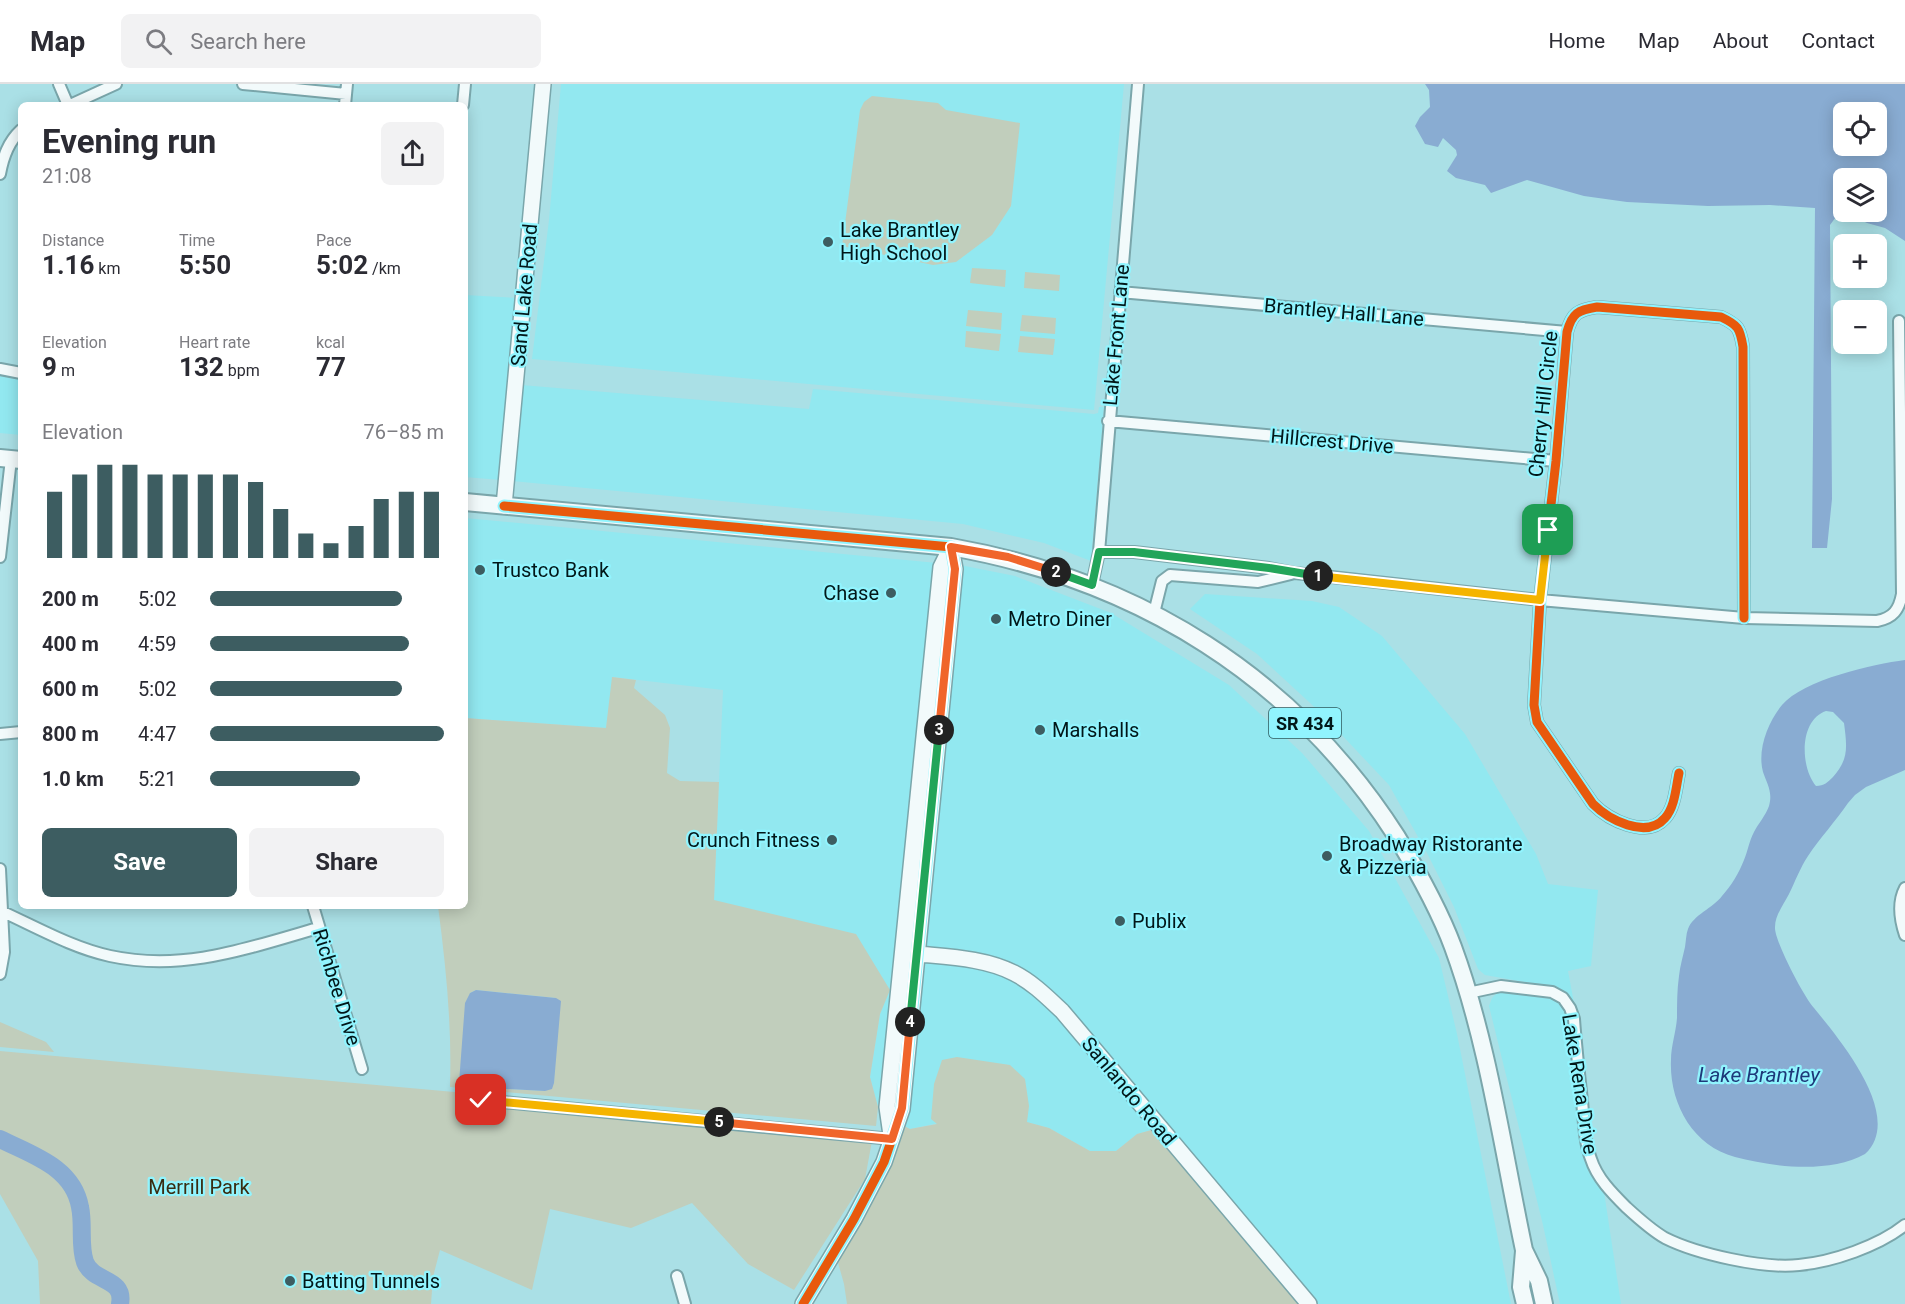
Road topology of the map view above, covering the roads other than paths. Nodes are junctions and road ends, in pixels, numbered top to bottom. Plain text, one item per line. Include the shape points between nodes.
1 (59, 84) edge
2 (116, 84) edge
3 (243, 84) edge
4 (465, 84) edge
5 (543, 84) edge
6 (1138, 84) edge
7 (346, 94) edge
8 (68, 102) edge
9 (76, 102) edge
10 (463, 102) edge
11 (18, 134) edge
12 (0, 174) edge
13 (1120, 292) junction
14 (1899, 321) dead end
15 (1567, 332) junction
16 (0, 369) edge
17 (18, 372) edge
18 (1108, 421) junction
19 (11, 459) edge
20 (1556, 461) junction
21 (468, 502) edge
22 (504, 506) junction
23 (951, 547) junction
24 (1099, 552) junction
25 (0, 557) edge
26 (1295, 573) junction
27 (1092, 585) junction
28 (1540, 600) junction
29 (1154, 613) junction
30 (1744, 618) junction
31 (18, 732) edge
32 (0, 734) edge
33 (1679, 773) dead end
34 (0, 869) edge
35 (1905, 888) edge
36 (314, 909) edge
37 (3, 912) junction
38 (318, 928) junction
39 (1905, 936) edge
40 (910, 953) junction
41 (0, 974) edge
42 (1468, 993) junction
43 (362, 1069) dead end
44 (481, 1100) dead end
45 (892, 1139) junction
46 (1904, 1229) edge
47 (1524, 1250) junction
48 (677, 1276) dead end
49 (685, 1304) edge
50 (803, 1304) edge
51 (1309, 1304) edge
52 (1525, 1304) edge
53 (1544, 1304) edge

1 - 8 street
2 - 9 street
3 - 7 street
4 - 10 street
5 - 22 street, Sand Lake Road
6 - 13 street, Lake Front Lane
11 - 12 street via 9,144
13 - 15 street, Brantley Hall Lane
13 - 18 street, Lake Front Lane
14 - 30 street via 1900,606 1886,620 1877,621
15 - 20 street, Cherry Hill Circle
15 - 30 street, Cherry Hill Circle via 1570,320 1582,309 1597,307 1721,317 1733,322 1741,332
16 - 17 street
18 - 20 street, Hillcrest Drive
18 - 24 street, Lake Front Lane
19 - 25 street
20 - 28 street, Cherry Hill Circle
21 - 22 main road, SR 434
22 - 23 main road, SR 434
23 - 27 main road, SR 434 via 1008,557
23 - 40 street via 941,567
24 - 26 street via 1134,552
24 - 27 street, Lake Front Lane
26 - 28 street
26 - 29 street via 1258,582 1170,574 1162,581
27 - 29 main road, SR 434
28 - 30 street
28 - 33 street, Cherry Hill Circle via 1533,686 1537,722 1593,804 1616,821 1636,827 1659,824 1672,806
29 - 42 main road, SR 434 via 1220,653 1266,688 1317,735 1359,783 1422,880 1452,944
31 - 32 street
34 - 37 street
35 - 39 street via 1900,906
36 - 38 street, Richbee Drive
37 - 38 street via 87,949 168,963 222,955
37 - 41 street
38 - 43 street, Richbee Drive
40 - 45 street via 887,1107
40 - 51 street, Sanlando Road via 988,963 1015,973 1038,989 1067,1016
42 - 46 street, Lake Rena Drive via 1501,986 1552,992 1563,998 1574,1019 1591,1161 1609,1191 1665,1238 1737,1259 1799,1265 1835,1258
42 - 47 main road, SR 434
44 - 45 street
45 - 50 street via 865,1198
47 - 52 main road, SR 434 via 1521,1287
47 - 53 main road, SR 434 via 1539,1281
48 - 49 street

